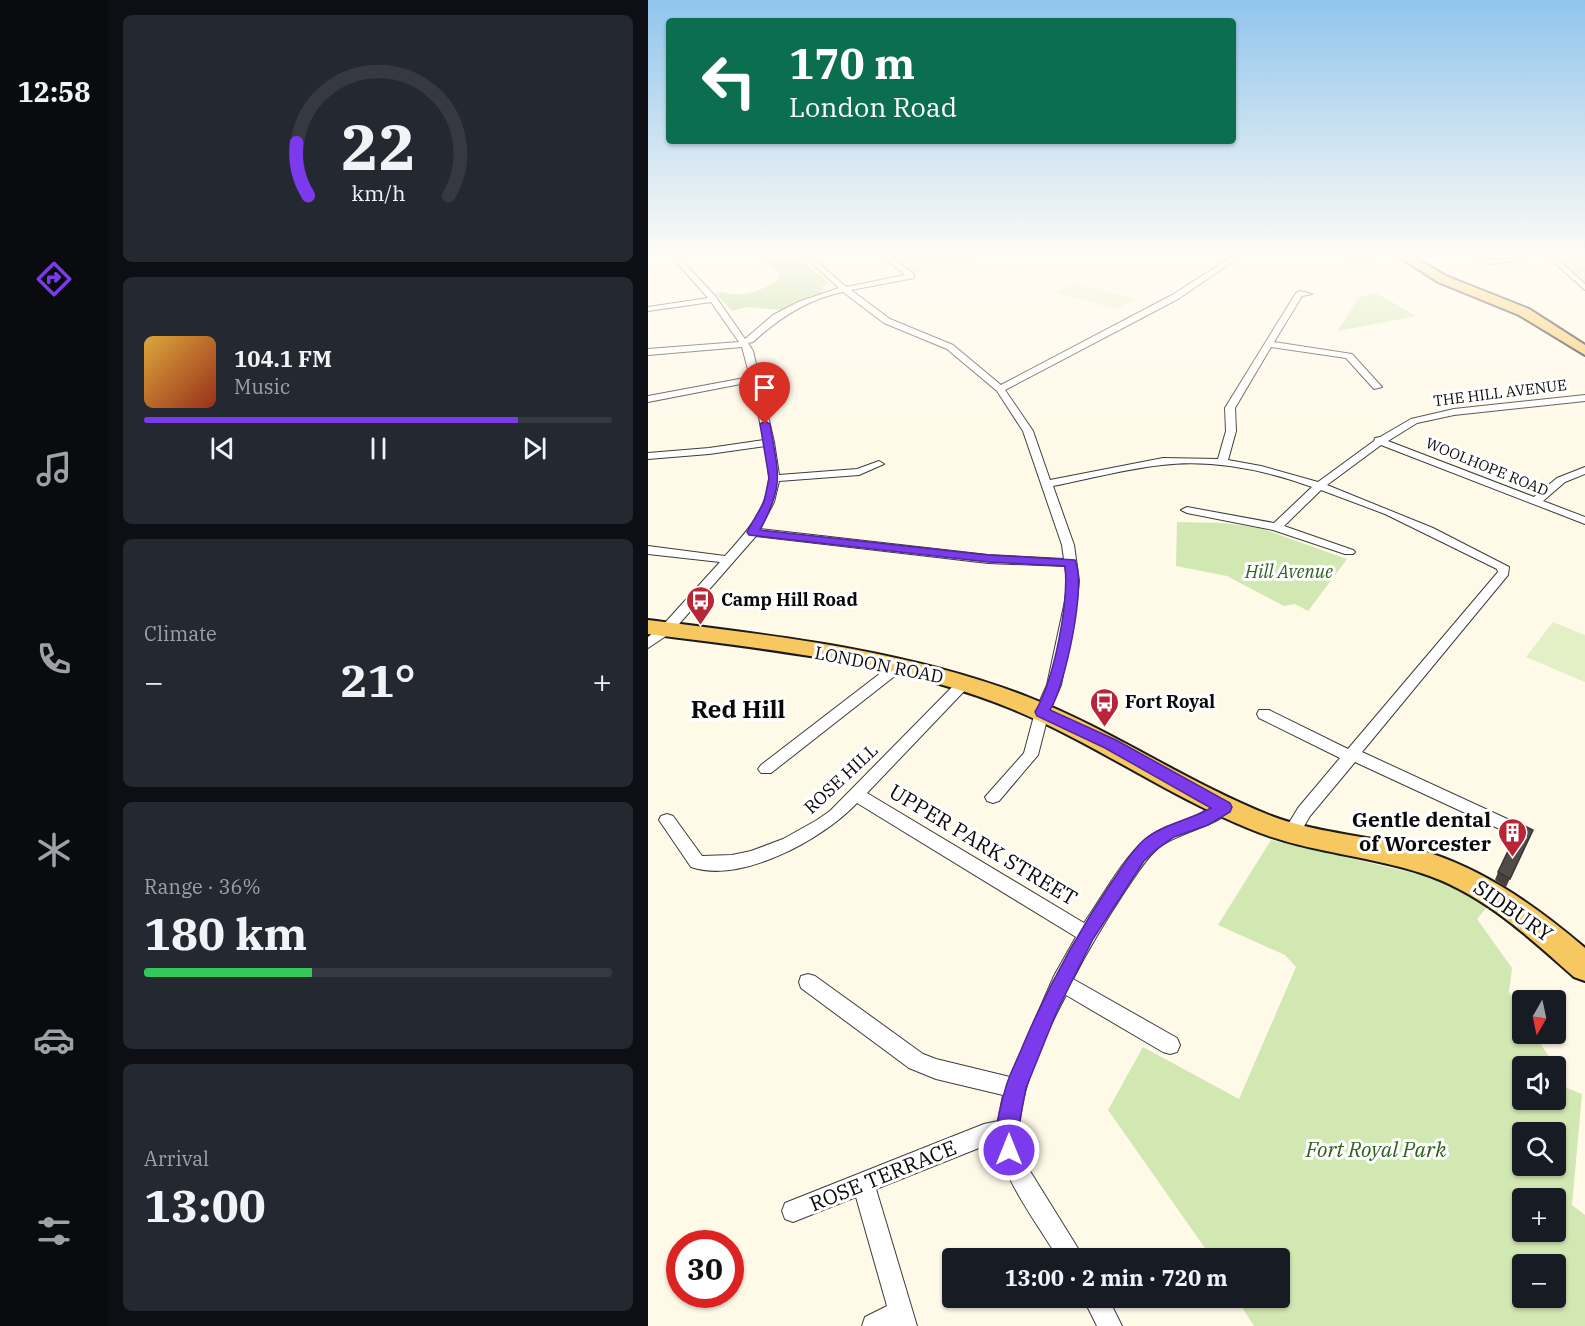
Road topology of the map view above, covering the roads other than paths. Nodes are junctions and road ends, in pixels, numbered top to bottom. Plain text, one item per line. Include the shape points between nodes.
1 (726, 318) edge
2 (774, 318) edge
3 (883, 318) edge
4 (1135, 318) edge
5 (1285, 318) edge
6 (1533, 318) edge
7 (744, 343) junction
8 (1269, 344) junction
9 (1359, 349) dead end
10 (1585, 351) edge
11 (648, 352) edge
12 (1345, 355) junction
13 (754, 379) junction
14 (1377, 387) dead end
15 (1000, 389) junction
16 (1585, 398) edge
17 (648, 399) edge
18 (1378, 440) junction
19 (769, 442) junction
20 (648, 456) edge
21 (1222, 462) junction
22 (879, 464) dead end
23 (1585, 470) edge
24 (774, 478) junction
25 (1045, 484) junction
26 (1319, 486) junction
27 (1535, 502) junction
28 (1187, 510) dead end
29 (1585, 521) edge
30 (1276, 526) junction
31 (753, 532) junction
32 (648, 550) edge
33 (1349, 552) dead end
34 (730, 560) junction
35 (1070, 563) junction
36 (655, 636) edge
37 (900, 665) junction
38 (964, 682) junction
39 (1042, 712) junction
40 (1263, 714) dead end
41 (1351, 755) junction
42 (766, 769) dead end
43 (857, 795) junction
44 (993, 796) dead end
45 (1224, 807) junction
46 (667, 820) dead end
47 (1510, 827) dead end
48 (1292, 833) junction
49 (1400, 856) joint
50 (1087, 934) junction
51 (1585, 967) edge
52 (808, 982) dead end
53 (1061, 982) junction
54 (1170, 1045) dead end
55 (1016, 1088) junction
56 (1007, 1130) junction
57 (863, 1184) junction
58 (793, 1211) dead end
59 (1065, 1248) edge
60 (1100, 1308) edge
61 (902, 1319) edge
62 (874, 1326) edge
63 (1110, 1326) edge

1 - 7 street
2 - 7 street
3 - 15 street via 950,347
4 - 15 street
5 - 8 street
6 - 10 main road
7 - 11 street
7 - 13 street
8 - 12 street
8 - 21 street via 1230,408 1231,430
9 - 12 street
12 - 14 street
13 - 17 street
13 - 19 street
15 - 25 street via 1028,431
16 - 18 street, THE HILL AVENUE via 1435,415
18 - 26 street, THE HILL AVENUE
18 - 27 street, WOOLHOPE ROAD
19 - 20 street
19 - 24 street
21 - 25 street via 1158,462
21 - 26 street
22 - 24 street via 860,472
23 - 27 street via 1561,480
24 - 31 street via 769,502
25 - 35 street via 1068,545
26 - 30 street, THE HILL AVENUE
26 - 41 street via 1425,529 1503,567 1504,572
27 - 29 street, WOOLHOPE ROAD
28 - 30 street
30 - 33 street
31 - 34 street
31 - 35 street via 997,560
32 - 34 street
34 - 36 street
35 - 39 street via 1073,581 1062,654
36 - 37 main road, LONDON ROAD
37 - 38 main road, LONDON ROAD
37 - 42 street
38 - 39 main road, LONDON ROAD
38 - 43 street, ROSE HILL
39 - 44 street via 1031,755
39 - 45 main road, LONDON ROAD via 1110,744
40 - 41 street
41 - 47 street via 1494,814
41 - 48 street via 1304,812
43 - 46 street, ROSE HILL via 808,834 777,849 723,864 697,862
43 - 50 street, UPPER PARK STREET
45 - 48 main road, LONDON ROAD
45 - 50 street via 1168,833 1138,856
48 - 49 main road, LONDON ROAD
49 - 51 main road, SIDBURY via 1459,875 1495,894 1525,914
50 - 53 street
52 - 55 street via 916,1061
53 - 54 street
53 - 55 street
55 - 56 street
56 - 57 street, ROSE TERRACE via 984,1135
56 - 59 street via 1017,1170
57 - 58 street, ROSE TERRACE
57 - 61 street
60 - 63 street
61 - 62 street

